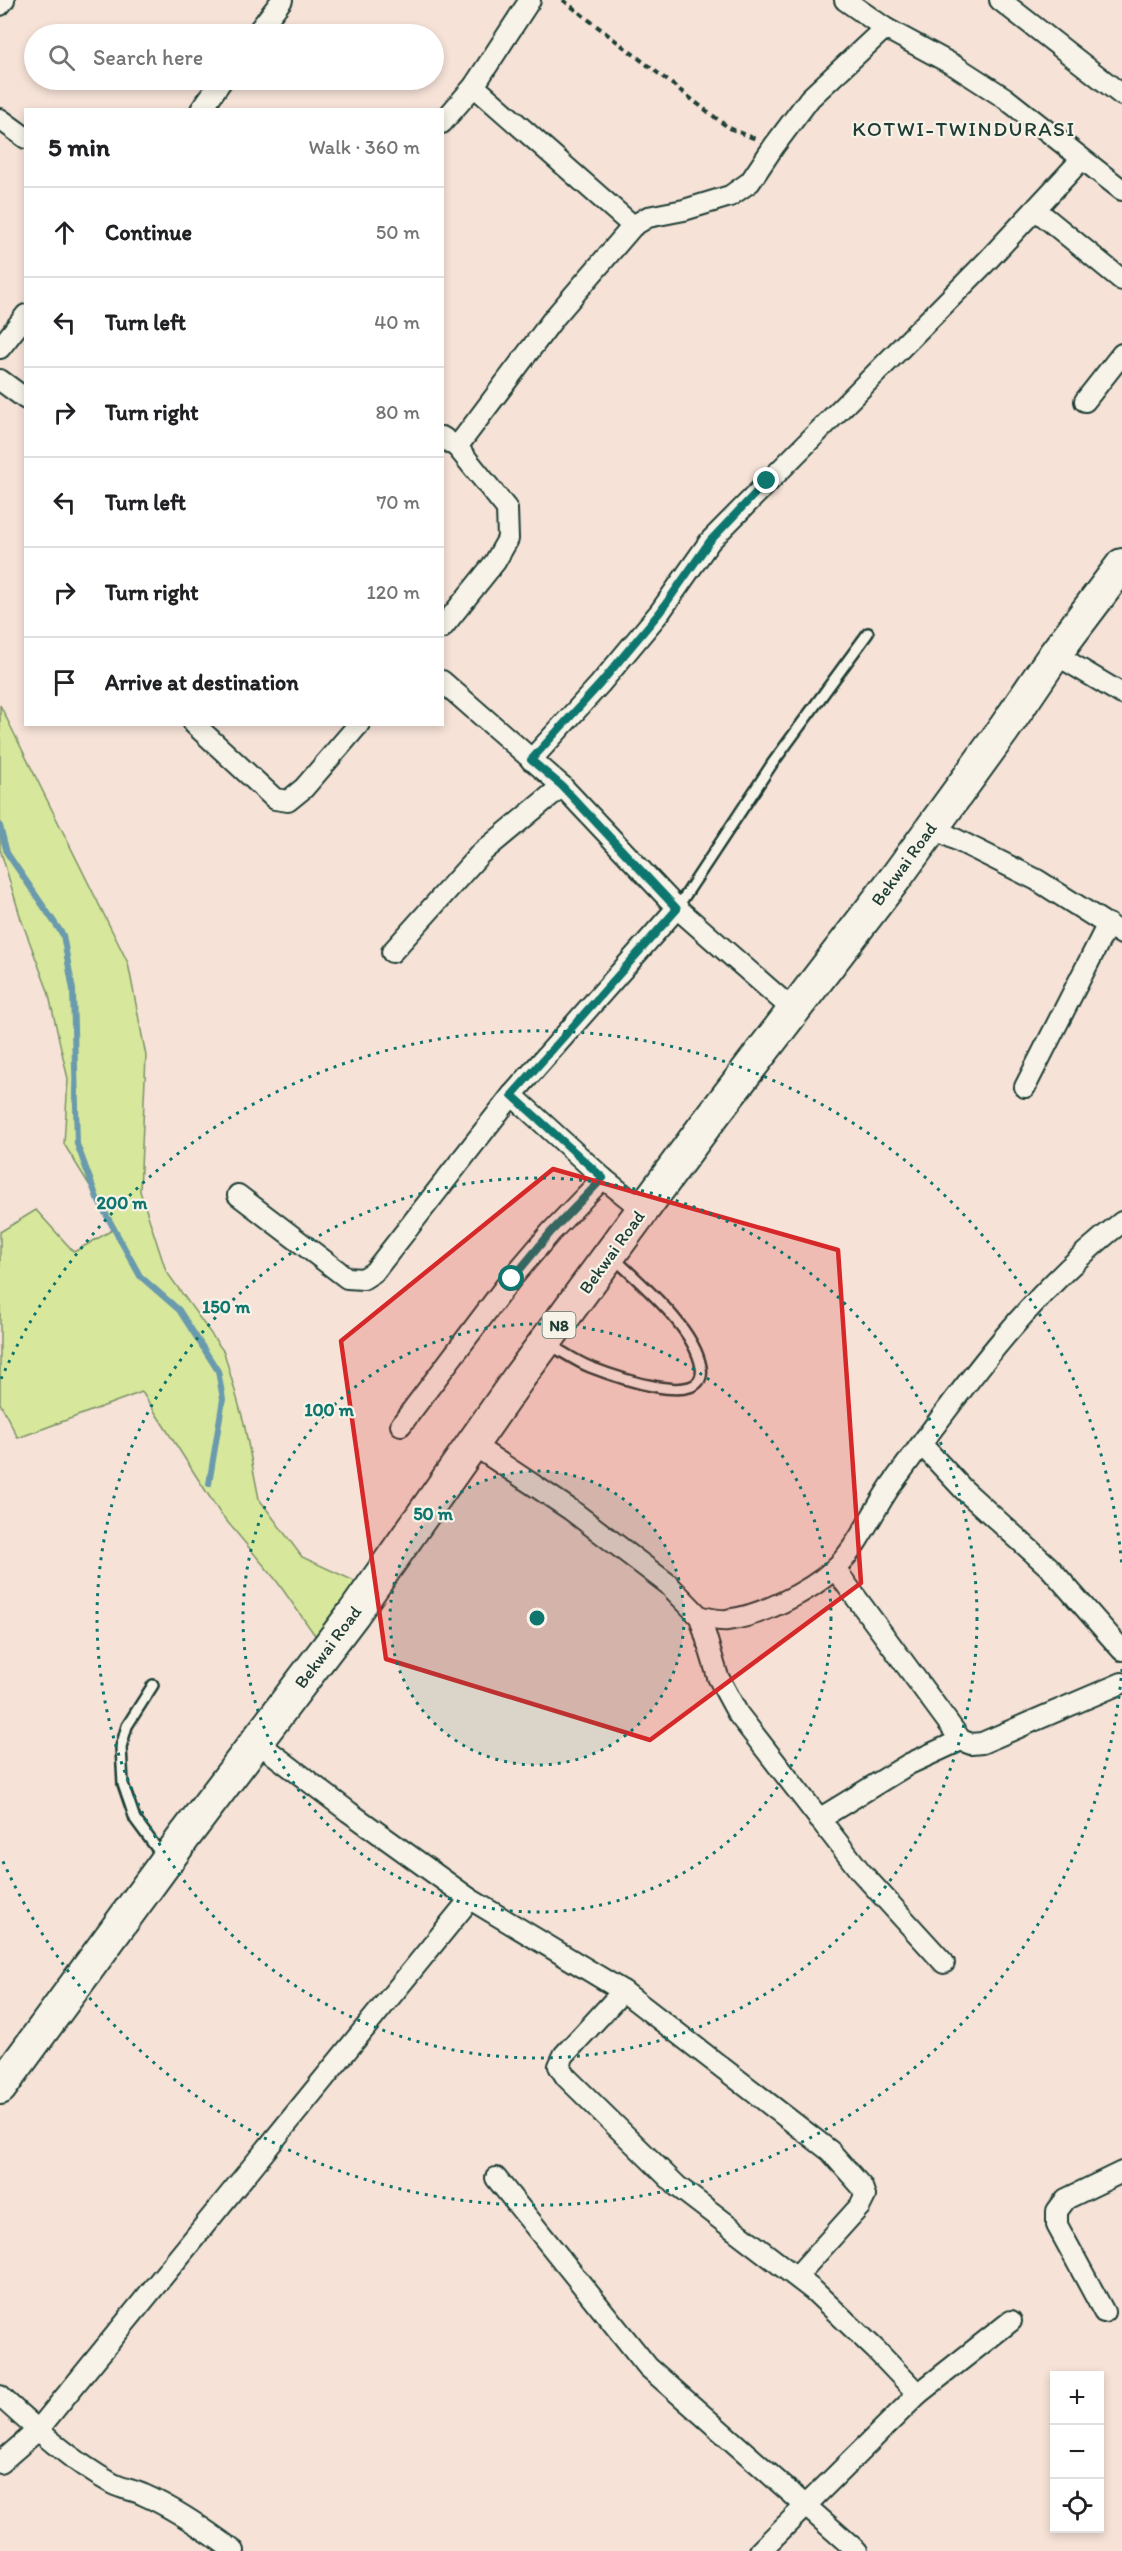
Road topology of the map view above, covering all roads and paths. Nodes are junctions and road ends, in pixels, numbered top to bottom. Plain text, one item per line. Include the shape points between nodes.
1 (4, 0) edge
2 (282, 0) edge
3 (530, 0) edge
4 (563, 0) edge
5 (845, 0) edge
6 (1000, 0) edge
7 (0, 5) edge
8 (264, 24) edge
9 (885, 28) junction
10 (474, 86) junction
11 (215, 90) edge
12 (1122, 95) edge
13 (202, 108) edge
14 (0, 119) edge
15 (444, 121) edge
16 (24, 137) edge
17 (774, 146) junction
18 (1081, 160) junction
19 (1122, 190) edge
20 (1035, 209) junction
21 (633, 226) junction
22 (1122, 280) edge
23 (24, 318) edge
24 (0, 348) edge
25 (1122, 354) edge
26 (0, 380) edge
27 (24, 398) edge
28 (1085, 401) dead end
29 (450, 442) edge
30 (1122, 565) edge
31 (444, 626) edge
32 (868, 633) dead end
33 (1055, 654) junction
34 (444, 683) edge
35 (1122, 694) edge
36 (196, 726) edge
37 (357, 726) edge
38 (531, 760) junction
39 (562, 786) junction
40 (931, 828) junction
41 (677, 909) junction
42 (1115, 929) edge
43 (392, 952) dead end
44 (794, 1010) junction
45 (1025, 1087) dead end
46 (512, 1095) junction
47 (603, 1178) junction
48 (238, 1195) dead end
49 (643, 1210) junction
50 (1122, 1222) edge
51 (610, 1254) junction
52 (546, 1342) junction
53 (400, 1425) dead end
54 (472, 1444) junction
55 (922, 1445) junction
56 (835, 1569) junction
57 (700, 1617) junction
58 (1122, 1650) edge
59 (1122, 1683) edge
60 (153, 1684) dead end
61 (961, 1740) junction
62 (256, 1741) junction
63 (819, 1820) junction
64 (166, 1862) junction
65 (470, 1899) junction
66 (944, 1963) dead end
67 (623, 1991) junction
68 (4, 2074) edge
69 (1122, 2172) edge
70 (496, 2178) dead end
71 (797, 2276) junction
72 (1104, 2312) dead end
73 (1011, 2321) dead end
74 (918, 2394) junction
75 (0, 2396) edge
76 (38, 2430) junction
77 (0, 2463) edge
78 (806, 2504) junction
79 (234, 2551) edge
80 (760, 2551) edge
81 (857, 2551) edge

1 - 7 street
2 - 8 street
3 - 10 street
4 - 17 path via 729,128
5 - 9 street
6 - 12 street
9 - 17 street via 810,98
9 - 18 street via 1005,98
10 - 15 street
10 - 21 street
11 - 13 street
14 - 16 street
17 - 21 street via 750,182 730,196 648,217
18 - 19 street
18 - 20 street
20 - 22 street
20 - 38 street via 710,541 660,612
21 - 29 street
23 - 24 street
25 - 28 street
26 - 27 street
29 - 31 street via 507,509 508,539 495,562
30 - 33 highway, Bekwai Road / N8
32 - 41 lane via 772,764
33 - 35 street
33 - 40 highway, Bekwai Road / N8
34 - 38 street
36 - 37 street via 274,799 288,801
38 - 39 street
39 - 41 street
39 - 43 street via 480,854
40 - 42 street via 1037,880
40 - 44 highway, Bekwai Road / N8
41 - 44 street
41 - 46 street
42 - 45 street
44 - 49 highway, Bekwai Road / N8
46 - 47 street
46 - 48 street via 374,1272 363,1279 347,1278
47 - 49 street
47 - 53 street via 512,1279
49 - 51 highway, Bekwai Road / N8
50 - 55 street via 1092,1245 1029,1308
51 - 52 highway, Bekwai Road / N8
51 - 52 lane via 682,1329 701,1365 696,1383 678,1390 646,1384 589,1367
52 - 54 highway, Bekwai Road / N8
54 - 57 street via 571,1510 668,1584
54 - 62 highway, Bekwai Road / N8 via 354,1613
55 - 56 street
55 - 58 street via 964,1490 1050,1568
56 - 57 street via 789,1599 751,1614 727,1620
56 - 61 street
57 - 63 street via 718,1677 738,1714
59 - 61 street via 982,1743
60 - 64 lane via 128,1726 121,1747 123,1775 135,1819
61 - 63 street via 909,1764
62 - 64 highway, Bekwai Road / N8
62 - 65 street
63 - 66 street
64 - 68 highway, Bekwai Road / N8
65 - 67 street
65 - 76 street
67 - 71 street via 564,2055 560,2066 566,2077 677,2186
67 - 71 street via 830,2151 862,2187 866,2196 860,2206
69 - 72 street via 1066,2199 1057,2211 1057,2225
70 - 78 street via 648,2367
71 - 74 street
73 - 74 street
74 - 78 street
75 - 76 street
76 - 77 street
76 - 79 street via 106,2479 203,2528
78 - 80 street
78 - 81 street

